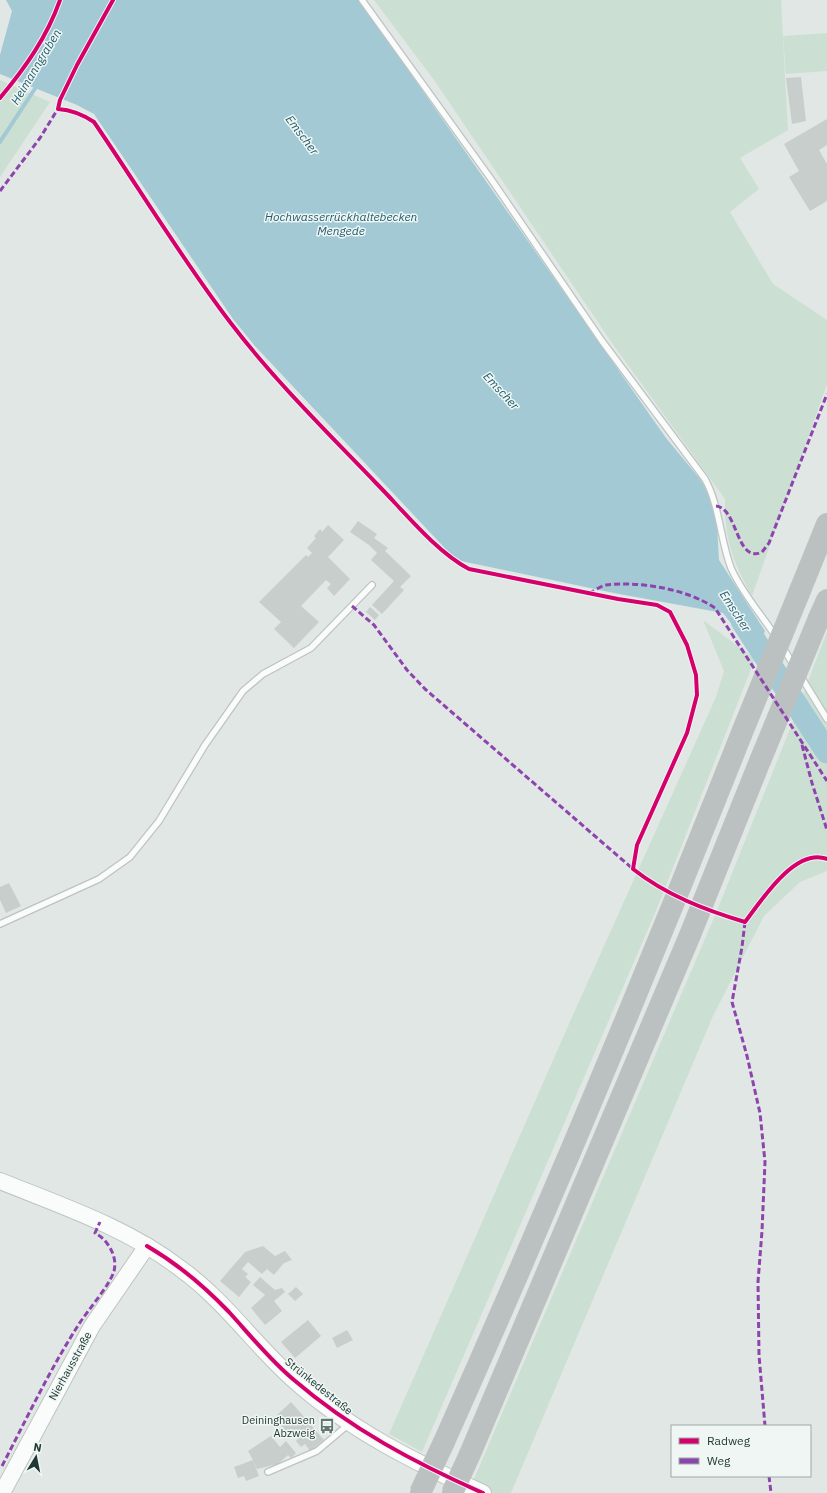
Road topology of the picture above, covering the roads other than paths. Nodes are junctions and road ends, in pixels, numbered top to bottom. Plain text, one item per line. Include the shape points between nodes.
1 (362, 0) edge
2 (827, 524) edge
3 (372, 585) dead end
4 (827, 600) edge
5 (827, 719) edge
6 (0, 924) edge
7 (0, 1181) edge
8 (147, 1246) junction
9 (350, 1423) junction
10 (268, 1472) dead end
11 (2, 1493) edge
12 (420, 1493) edge
13 (452, 1493) edge
14 (484, 1493) edge

1 - 5 lane via 491,179 602,341 706,479 713,494 730,566 738,582
2 - 12 highway, bridge via 689,867 556,1187
3 - 6 lane via 311,648 263,674 243,691 205,745 159,821 130,857 99,879
4 - 13 highway, bridge via 690,935
7 - 8 main road, Strünkedestraße via 100,1222
8 - 9 main road, Strünkedestraße via 182,1269 208,1291 293,1380
8 - 11 main road, Nierhausstraße via 92,1326
9 - 10 lane via 317,1451
9 - 14 main road, Strünkedestraße via 430,1469

